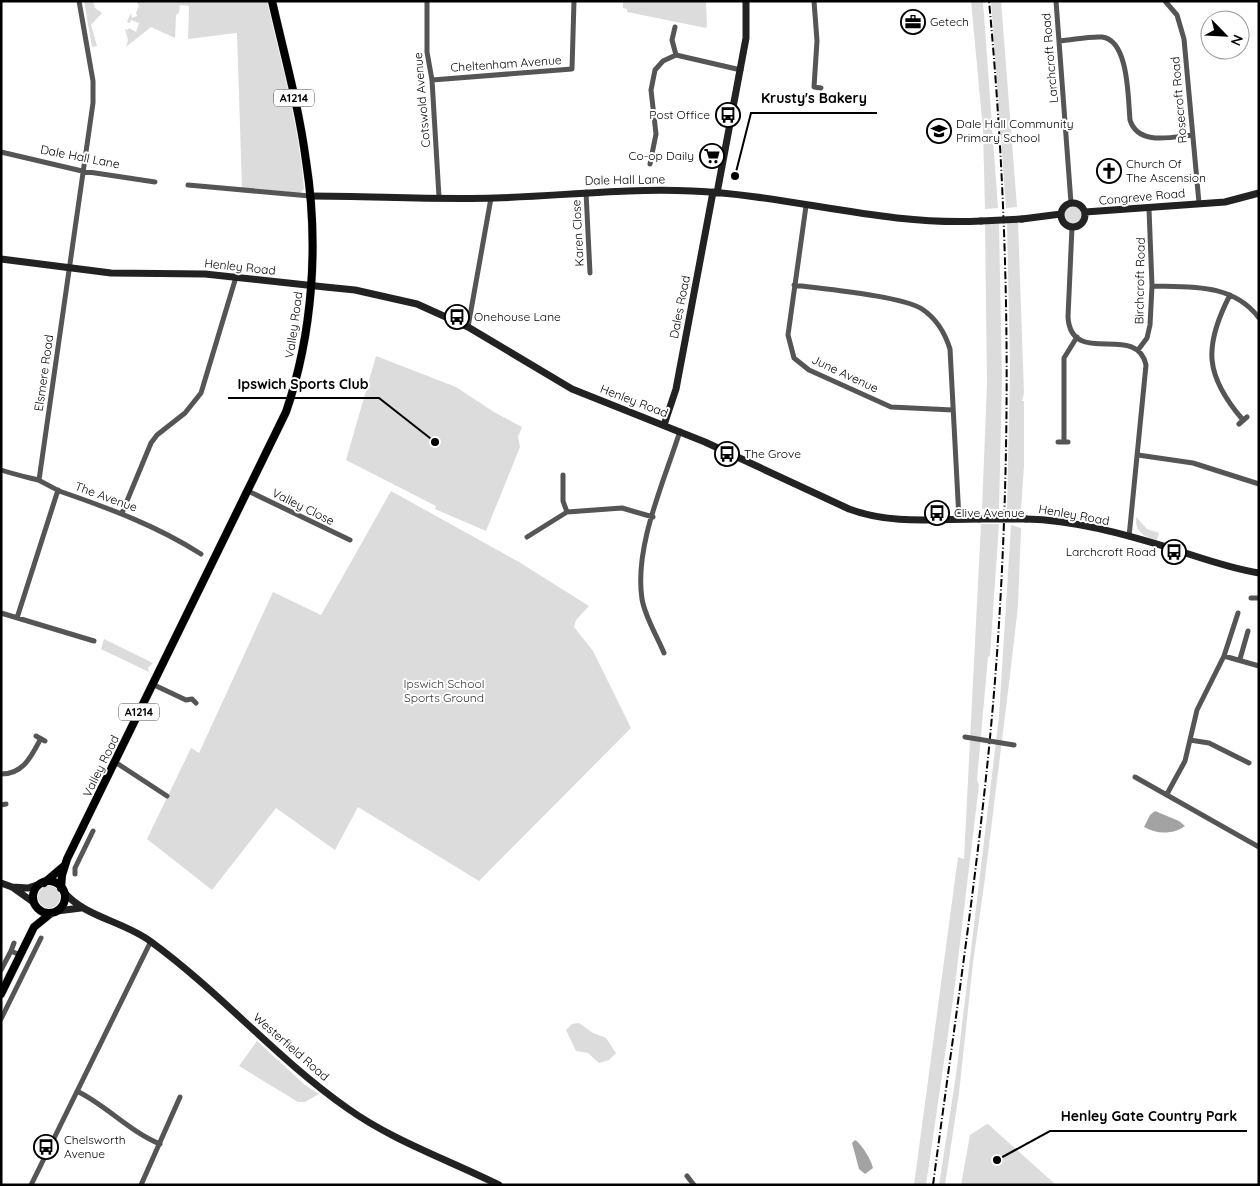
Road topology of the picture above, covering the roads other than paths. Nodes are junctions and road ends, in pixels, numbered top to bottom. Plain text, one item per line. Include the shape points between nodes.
1 (78, 1) edge
2 (272, 1) edge
3 (427, 1) edge
4 (574, 1) edge
5 (746, 1) edge
6 (814, 1) edge
7 (1056, 1) edge
8 (1165, 1) edge
9 (675, 28) dead end
10 (1060, 41) junction
11 (676, 55) junction
12 (740, 70) junction
13 (432, 80) junction
14 (821, 88) dead end
15 (1192, 135) junction
16 (1, 152) edge
17 (650, 164) dead end
18 (82, 171) junction
19 (155, 182) dead end
20 (188, 185) dead end
21 (586, 192) junction
22 (715, 193) junction
23 (1259, 193) edge
24 (310, 196) junction
25 (439, 197) junction
26 (491, 198) junction
27 (1072, 203) junction
28 (1199, 204) junction
29 (806, 206) junction
30 (1149, 209) junction
31 (1085, 212) junction
32 (1061, 214) junction
33 (1072, 227) junction
34 (1, 259) edge
35 (68, 268) junction
36 (590, 274) dead end
37 (236, 277) junction
38 (311, 285) junction
39 (794, 285) junction
40 (1152, 286) junction
41 (1230, 295) junction
42 (1259, 318) edge
43 (468, 327) junction
44 (1077, 337) junction
45 (1138, 350) junction
46 (953, 410) junction
47 (1243, 420) dead end
48 (664, 425) junction
49 (680, 432) junction
50 (1064, 442) dead end
51 (1138, 455) junction
52 (1, 470) edge
53 (563, 475) dead end
54 (39, 480) junction
55 (1259, 484) edge
56 (58, 490) junction
57 (248, 491) junction
58 (567, 512) junction
59 (122, 513) junction
60 (652, 517) junction
61 (959, 519) junction
62 (527, 537) dead end
63 (1129, 537) junction
64 (350, 540) dead end
65 (201, 554) dead end
66 (1259, 573) edge
67 (1251, 598) dead end
68 (1259, 598) edge
69 (1, 613) edge
70 (1238, 613) dead end
71 (17, 618) junction
72 (1248, 631) dead end
73 (94, 641) dead end
74 (664, 653) dead end
75 (1224, 656) junction
76 (1240, 659) junction
77 (1259, 666) edge
78 (152, 684) junction
79 (196, 694) dead end
80 (964, 737) dead end
81 (41, 739) dead end
82 (1190, 740) junction
83 (1014, 745) dead end
84 (115, 762) junction
85 (1249, 762) dead end
86 (1, 774) edge
87 (1135, 777) dead end
88 (1168, 794) junction
89 (167, 796) dead end
90 (82, 830) junction
91 (1259, 847) edge
92 (66, 862) junction
93 (77, 864) junction
94 (75, 874) dead end
95 (1, 883) edge
96 (42, 883) junction
97 (12, 887) junction
98 (62, 889) junction
99 (35, 904) junction
100 (81, 908) junction
101 (54, 912) junction
102 (34, 927) junction
103 (41, 938) dead end
104 (151, 941) junction
105 (14, 943) dead end
106 (26, 944) junction
107 (36, 948) junction
108 (10, 951) junction
109 (20, 955) junction
110 (1, 970) edge
111 (1, 994) edge
112 (1, 1019) edge
113 (77, 1091) junction
114 (180, 1097) dead end
115 (160, 1144) junction
116 (687, 1176) dead end
117 (31, 1185) edge
118 (141, 1185) edge
119 (499, 1185) edge
120 (694, 1185) edge

1 - 18 street, Elsmere Road via 93,87
2 - 24 main road, Valley Road / A1214 via 300,121
3 - 13 street, Cotswold Avenue via 427,52
4 - 13 street, Cheltenham Avenue via 572,69
5 - 12 street, Dales Road via 746,38
6 - 14 street via 817,41 814,87
7 - 10 street, Larchcroft Road
8 - 15 street, Rosecroft Road via 1177,15 1183,33
9 - 11 street via 672,40
10 - 15 street via 1101,37 1113,42 1122,56 1130,120 1135,129 1151,138
10 - 27 street, Larchcroft Road
11 - 12 street
11 - 17 street via 663,61 655,70 651,101 656,134
12 - 22 street, Dales Road
13 - 25 street, Cotswold Avenue
15 - 28 street, Rosecroft Road
16 - 18 street, Dale Hall Lane
18 - 19 street, Dale Hall Lane
18 - 35 street, Elsmere Road
20 - 24 street, Dale Hall Lane
21 - 22 street, Dale Hall Lane
21 - 26 street, Dale Hall Lane
21 - 36 street, Karen Close
22 - 29 street, Dale Hall Lane
22 - 48 street, Dales Road via 676,389
23 - 28 street, Congreve Road
24 - 25 street, Dale Hall Lane
24 - 38 main road, Valley Road / A1214
25 - 26 street, Dale Hall Lane
26 - 43 street
27 - 31 street via 1082,206
27 - 32 street via 1063,208
28 - 30 street, Congreve Road
29 - 32 street, Dale Hall Lane, bridge via 919,222 1022,219
29 - 39 street, June Avenue
30 - 31 street, Congreve Road
30 - 40 street, Birchcroft Road
31 - 33 street via 1083,223
32 - 33 street via 1065,224
33 - 44 street via 1068,317
34 - 35 street, Henley Road
35 - 37 street, Henley Road via 110,273 190,273
35 - 54 street, Elsmere Road
37 - 38 street, Henley Road
37 - 59 street via 201,393 185,413 151,443
38 - 43 street, Henley Road via 355,290 410,302
38 - 57 main road, Valley Road / A1214 via 303,350 293,392
39 - 46 street via 910,303 928,313 942,329 950,349
39 - 46 street, June Avenue via 788,335 791,352 802,365 891,407
40 - 41 street via 1205,288
40 - 45 street, Birchcroft Road via 1149,333
41 - 42 street via 1243,302
41 - 47 street via 1215,331 1212,357 1221,392
43 - 48 street, Henley Road via 572,389
44 - 45 street via 1088,343 1124,344
44 - 50 street via 1064,358
45 - 51 street via 1144,358 1146,370
46 - 61 street
48 - 49 street, Henley Road
49 - 60 street
49 - 61 street, Henley Road via 863,514 896,520
51 - 55 street via 1193,463
51 - 63 street
52 - 54 street, The Avenue via 29,480
53 - 58 street via 563,501
54 - 56 street, The Avenue
56 - 59 street, The Avenue
56 - 71 street
57 - 64 street, Valley Close
57 - 78 main road, Valley Road / A1214
58 - 60 street via 622,508
58 - 62 street
59 - 65 street, The Avenue
60 - 74 street via 640,567 643,601
61 - 63 street, Henley Road, bridge via 1026,519 1070,524
63 - 66 street, Henley Road via 1223,566
67 - 68 street
69 - 71 street
70 - 75 street
71 - 73 street
72 - 76 street
75 - 76 street
75 - 82 street via 1197,710
76 - 77 street
78 - 79 street via 186,700 194,701
78 - 84 main road, Valley Road / A1214
80 - 83 street, bridge
81 - 86 street via 24,766 10,774
82 - 85 street via 1209,744
82 - 88 street via 1185,761
84 - 89 street
84 - 90 main road, Valley Road / A1214
87 - 88 street
88 - 91 street
90 - 92 main road, Valley Road / A1214
90 - 93 street via 92,833
92 - 93 street
92 - 96 main road, Valley Road / A1214
92 - 98 main road, Valley Road / A1214
93 - 94 street
95 - 97 street
96 - 97 street via 28,888
96 - 98 main road via 53,882
96 - 99 main road via 34,892
97 - 99 street
98 - 100 street, Westerfield Road
98 - 101 main road via 63,904
99 - 101 main road via 42,912
99 - 102 main road
100 - 101 street, Westerfield Road
100 - 104 street, Westerfield Road via 124,925
101 - 102 main road
102 - 106 main road
103 - 107 street
104 - 113 street
104 - 119 street, Westerfield Road via 204,984 294,1067 349,1110
105 - 108 street
106 - 107 street
106 - 109 main road
107 - 112 street
108 - 109 street
108 - 110 street
109 - 111 main road
113 - 115 street via 132,1130
113 - 117 street
114 - 115 street
115 - 118 street
116 - 120 street

